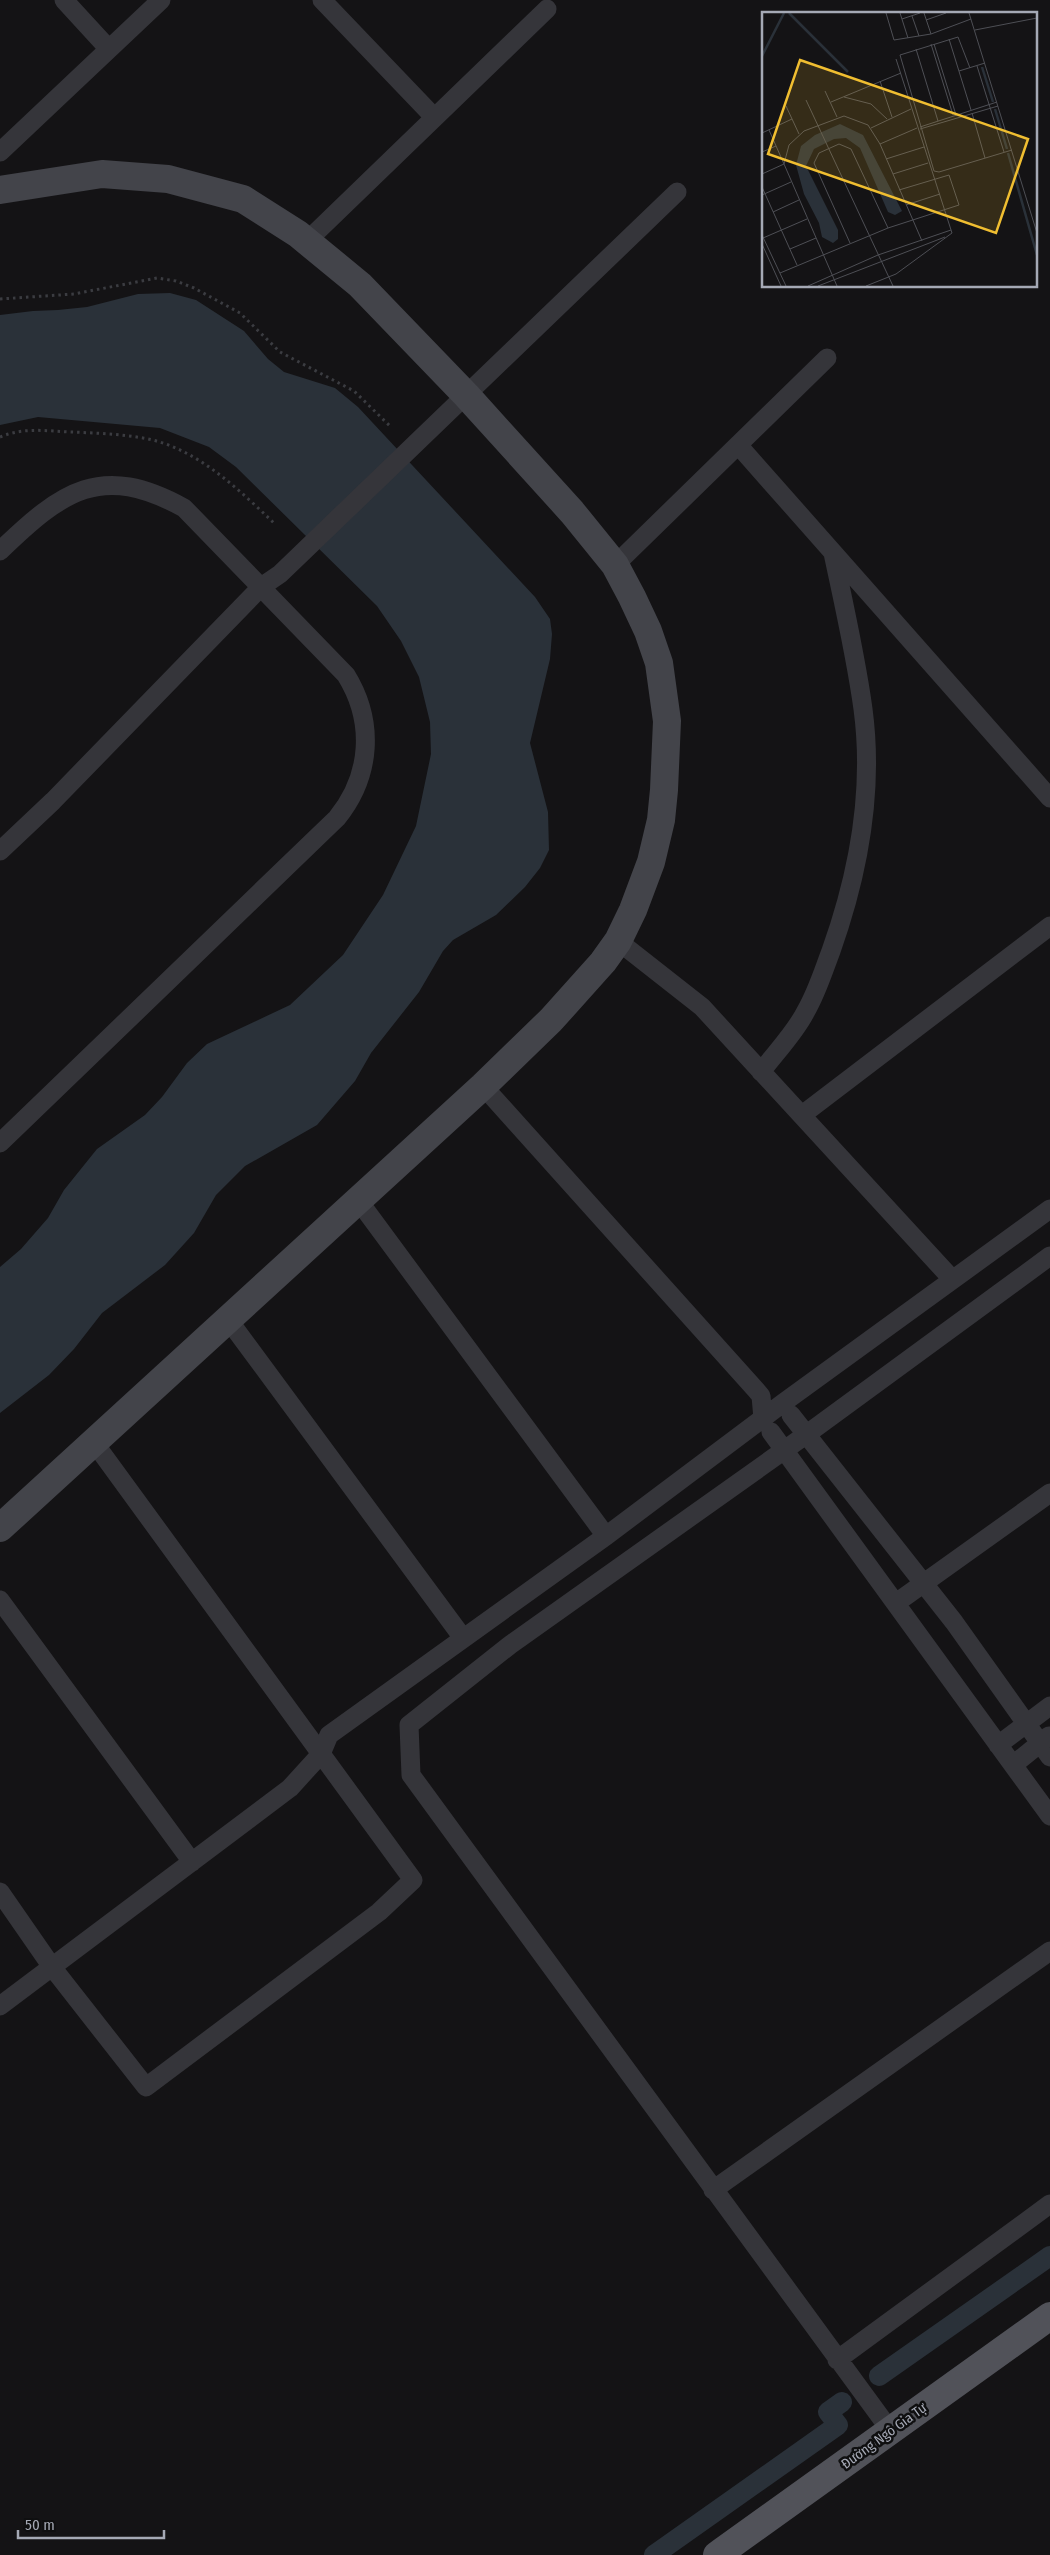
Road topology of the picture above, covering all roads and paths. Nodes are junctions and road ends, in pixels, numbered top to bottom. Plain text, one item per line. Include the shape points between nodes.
1 (64, 0) edge
2 (161, 0) edge
3 (322, 0) edge
4 (548, 9) dead end
5 (108, 48) junction
6 (434, 117) junction
7 (0, 152) edge
8 (5, 185) edge
9 (677, 192) dead end
10 (307, 241) junction
11 (0, 298) edge
12 (827, 358) dead end
13 (467, 396) junction
14 (391, 427) dead end
15 (0, 437) edge
16 (739, 446) junction
17 (275, 524) dead end
18 (0, 551) edge
19 (833, 553) junction
20 (615, 565) junction
21 (260, 587) junction
22 (1050, 798) edge
23 (0, 851) edge
24 (1050, 926) edge
25 (618, 941) junction
26 (761, 1072) junction
27 (483, 1086) junction
28 (802, 1115) junction
29 (0, 1143) edge
30 (358, 1200) junction
31 (1050, 1209) edge
32 (1050, 1256) edge
33 (952, 1279) junction
34 (227, 1318) junction
35 (761, 1396) junction
36 (787, 1409) junction
37 (767, 1425) junction
38 (807, 1434) junction
39 (93, 1441) junction
40 (784, 1449) junction
41 (1050, 1493) edge
42 (0, 1528) edge
43 (606, 1536) junction
44 (924, 1585) junction
45 (0, 1600) edge
46 (896, 1603) junction
47 (463, 1638) junction
48 (1050, 1706) edge
49 (1026, 1724) junction
50 (998, 1745) junction
51 (1047, 1745) edge
52 (322, 1754) junction
53 (1013, 1765) junction
54 (1050, 1816) edge
55 (192, 1862) junction
56 (0, 1892) edge
57 (1050, 1951) edge
58 (52, 1967) junction
59 (0, 2006) edge
60 (713, 2190) junction
61 (1050, 2204) edge
62 (1050, 2316) edge
63 (837, 2360) junction
64 (890, 2430) junction
65 (717, 2555) edge

1 - 5 street
2 - 5 street
3 - 6 street
4 - 6 street
5 - 7 street
6 - 10 street
8 - 10 street via 102,174 168,179 243,199
9 - 13 street
10 - 13 street via 360,285
11 - 14 path via 74,294 157,278 176,281 240,314 280,352 354,390
12 - 16 street
13 - 20 street via 572,512
13 - 21 street via 280,574
15 - 17 path via 26,430 97,433 160,443 180,450 210,468
16 - 19 street
16 - 20 street
18 - 21 street via 35,517 69,495 91,487 134,488 161,496 184,508
19 - 22 street
19 - 26 street via 863,710 866,741 863,820 845,908 818,987 806,1013
20 - 25 street via 648,631 659,664 667,721 661,820 638,899
21 - 23 street via 53,801
21 - 29 street via 332,659 356,691 367,744 362,775 356,789 337,818
24 - 28 street
25 - 26 street via 702,1007
25 - 27 street via 558,1013
26 - 28 street
27 - 30 street
27 - 35 street
28 - 33 street
30 - 34 street
30 - 43 street
31 - 33 street
32 - 38 street
33 - 36 street
34 - 39 street
34 - 47 street
35 - 36 street
35 - 37 street
36 - 37 street
36 - 38 street
37 - 40 street
37 - 43 street
38 - 40 street
38 - 44 street
39 - 42 street
39 - 52 street
40 - 46 street
40 - 60 street via 510,1646 408,1724 411,1775
41 - 44 street
43 - 47 street
44 - 46 street
44 - 49 street
45 - 55 street
46 - 50 street
47 - 52 street via 329,1735
48 - 49 street
49 - 50 street
49 - 51 street
50 - 53 street
51 - 53 street
52 - 55 street via 290,1788
52 - 58 street via 413,1880 379,1912 146,2087
53 - 54 street
55 - 58 street
56 - 58 street
57 - 60 street
58 - 59 street
60 - 63 street
61 - 63 street
62 - 64 main road, Đường Ngô Gia Tự
63 - 64 street
64 - 65 main road, Đường Ngô Gia Tự

